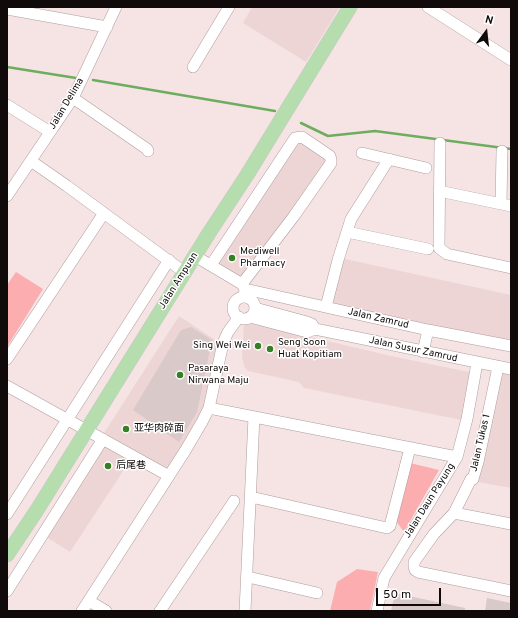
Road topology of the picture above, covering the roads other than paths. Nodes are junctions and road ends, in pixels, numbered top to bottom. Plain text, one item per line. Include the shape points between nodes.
1 (116, 7) edge
2 (229, 7) edge
3 (350, 7) edge
4 (428, 7) edge
5 (7, 9) edge
6 (107, 27) junction
7 (511, 60) edge
8 (193, 67) dead end
9 (73, 98) junction
10 (7, 105) edge
11 (50, 132) junction
12 (440, 143) dead end
13 (148, 151) dead end
14 (502, 151) dead end
15 (362, 153) dead end
16 (389, 159) junction
17 (30, 161) junction
18 (426, 168) dead end
19 (439, 191) junction
20 (7, 196) edge
21 (506, 205) edge
22 (104, 213) junction
23 (347, 232) junction
24 (428, 249) dead end
25 (195, 256) junction
26 (169, 260) junction
27 (210, 266) junction
28 (511, 268) edge
29 (184, 272) junction
30 (244, 290) junction
31 (326, 307) junction
32 (253, 313) junction
33 (238, 317) junction
34 (428, 330) junction
35 (511, 346) edge
36 (423, 352) junction
37 (7, 359) edge
38 (477, 363) junction
39 (498, 367) junction
40 (511, 369) edge
41 (7, 386) edge
42 (210, 408) junction
43 (254, 417) junction
44 (67, 419) junction
45 (86, 430) junction
46 (103, 439) junction
47 (410, 448) junction
48 (457, 457) junction
49 (169, 476) junction
50 (250, 497) junction
51 (234, 501) dead end
52 (454, 513) junction
53 (7, 514) edge
54 (511, 524) edge
55 (7, 555) edge
56 (248, 577) junction
57 (7, 591) edge
58 (511, 591) edge
59 (317, 593) dead end
60 (89, 600) junction
61 (82, 611) edge
62 (106, 611) edge
63 (160, 611) edge
64 (245, 611) edge
65 (377, 611) edge

1 - 6 street, Jalan Delima
2 - 8 street
3 - 25 main road, Jalan Ampuan
4 - 7 street
5 - 6 street
6 - 9 street, Jalan Delima
9 - 11 street, Jalan Delima
9 - 13 street
10 - 11 street
11 - 17 street, Jalan Delima
12 - 19 street
14 - 21 street
15 - 16 street
16 - 18 street
16 - 23 street via 351,219
17 - 20 street, Jalan Delima
17 - 22 street
19 - 21 street
19 - 28 street via 439,248 447,254
22 - 26 street
22 - 37 street
23 - 24 street
23 - 31 street
25 - 27 street, Jalan Zamrud
25 - 29 main road, Jalan Ampuan
26 - 29 street
26 - 44 street
27 - 30 street, Jalan Zamrud
27 - 30 street via 295,138 302,137 330,156 330,163
29 - 45 main road, Jalan Ampuan
30 - 31 street, Jalan Zamrud
30 - 32 street via 255,304
30 - 33 street via 234,305 234,312
31 - 34 street, Jalan Zamrud
32 - 33 street, Jalan Susur Zamrud via 245,319
32 - 36 street, Jalan Susur Zamrud via 307,332 315,329
33 - 42 street via 223,343
34 - 35 street, Jalan Zamrud
34 - 36 street
36 - 38 street, Jalan Susur Zamrud
38 - 39 street, Jalan Susur Zamrud
38 - 48 street, Jalan Daun Payung
39 - 40 street, Jalan Susur Zamrud
39 - 52 street, Jalan Tukas 1 via 476,468
41 - 44 street
42 - 43 street
42 - 49 street
43 - 47 street
43 - 50 street
44 - 45 street
44 - 53 street
45 - 46 street
45 - 55 main road, Jalan Ampuan
46 - 49 street
46 - 57 street
47 - 48 street
47 - 50 street via 390,526 387,528
48 - 65 street, Jalan Daun Payung via 384,578
49 - 60 street
50 - 56 street
51 - 63 street
52 - 54 street
52 - 58 street, Jalan Tukas 1 via 434,534 414,562 415,570
56 - 59 street
56 - 64 street
60 - 61 street
60 - 62 street

